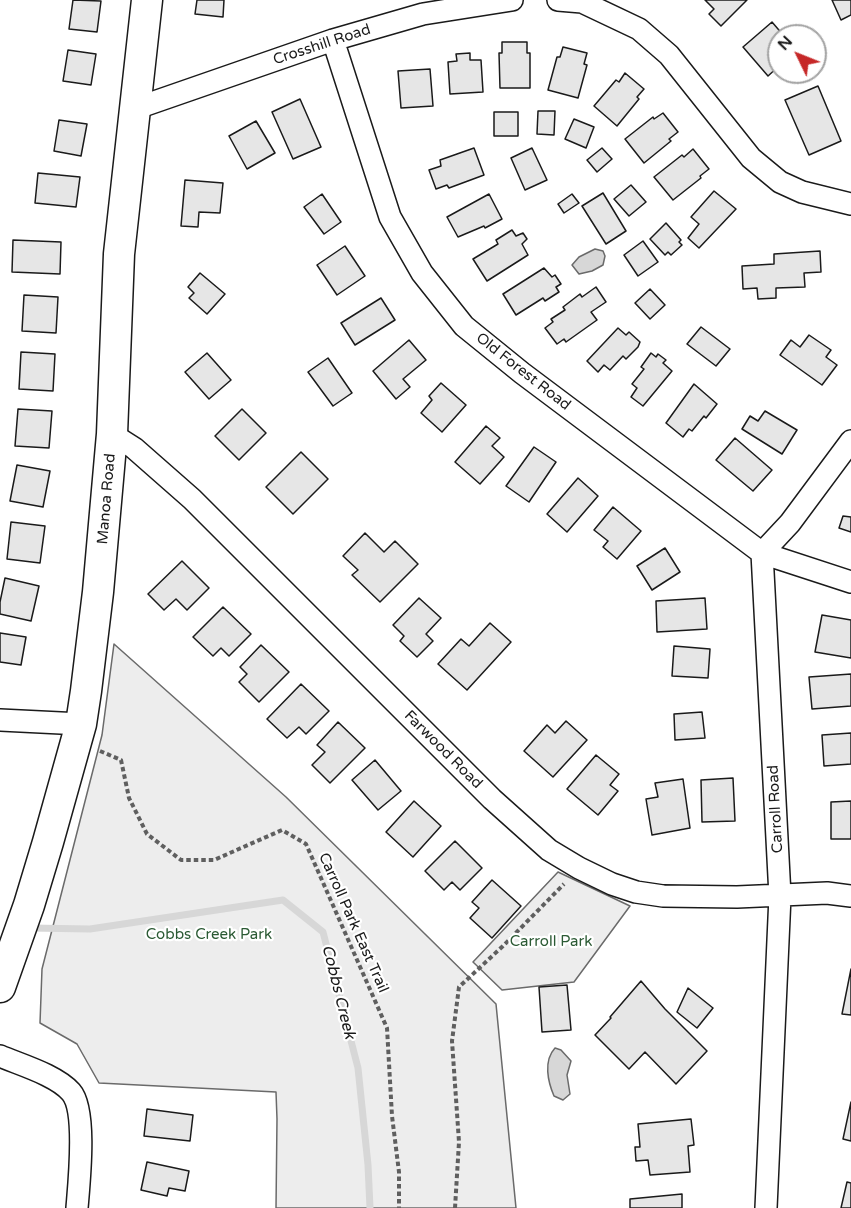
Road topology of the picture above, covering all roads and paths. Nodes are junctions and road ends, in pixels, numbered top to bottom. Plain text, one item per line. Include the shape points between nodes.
1 (147, 0) edge
2 (512, 0) edge
3 (558, 0) edge
4 (333, 40) junction
5 (137, 108) junction
6 (851, 204) edge
7 (112, 434) junction
8 (851, 441) edge
9 (762, 553) junction
10 (851, 582) edge
11 (0, 720) edge
12 (78, 732) junction
13 (579, 868) junction
14 (780, 896) junction
15 (851, 896) edge
16 (0, 987) edge
17 (0, 1056) edge
18 (77, 1208) edge
19 (399, 1208) edge
20 (455, 1208) edge
21 (766, 1208) edge

1 - 5 main road, Manoa Road
2 - 4 street, Crosshill Road via 423,14
3 - 6 street via 582,2 639,28 669,55 751,158 780,182 802,192
4 - 5 street, Crosshill Road
4 - 9 street, Old Forest Road via 390,217 422,273 464,326
5 - 7 main road, Manoa Road via 119,254
7 - 12 main road, Manoa Road via 98,592
7 - 13 street, Farwood Road via 134,448 192,499 522,827
8 - 9 street via 790,523
9 - 10 street, Old Forest Road
9 - 14 street, Carroll Road
11 - 12 street
12 - 16 main road, Manoa Road via 29,905
12 - 19 path, Carroll Park East Trail via 121,760 129,798 147,834 181,860 214,860 282,830 306,844 387,1028
13 - 14 street, Farwood Road via 612,884 654,895
13 - 20 path via 459,987 452,1041 459,1142
14 - 15 street, Farwood Road
14 - 21 street, Carroll Road
17 - 18 street via 37,1071 73,1093 81,1134

